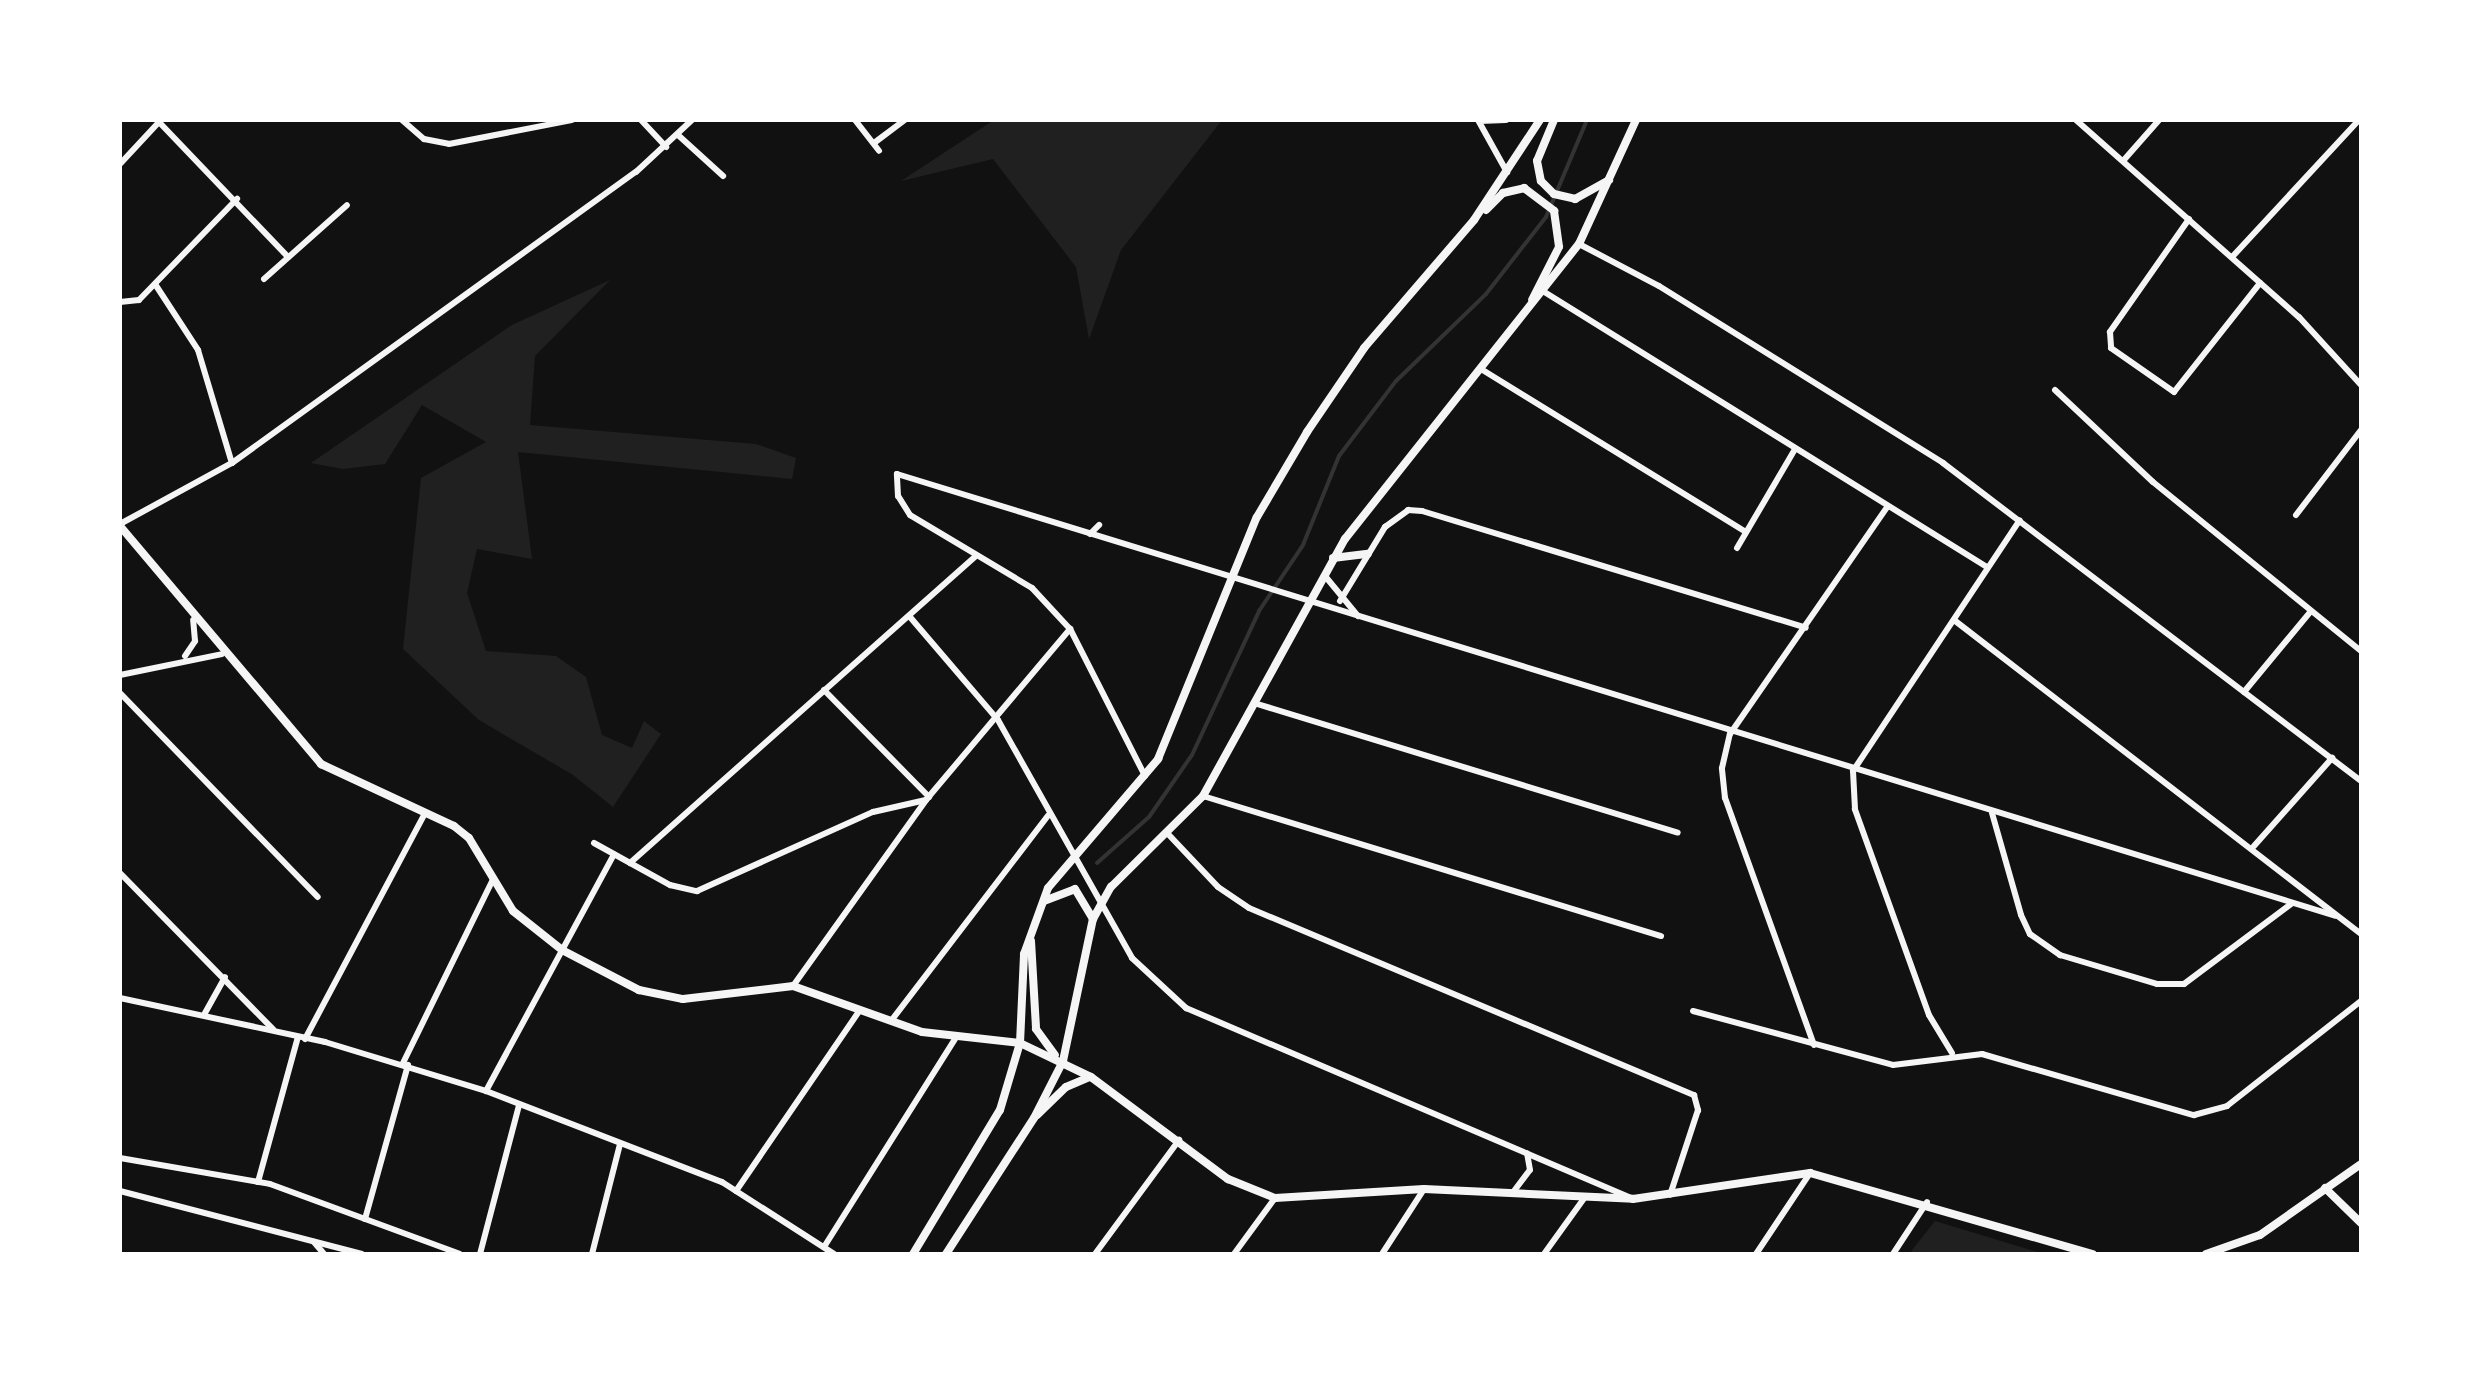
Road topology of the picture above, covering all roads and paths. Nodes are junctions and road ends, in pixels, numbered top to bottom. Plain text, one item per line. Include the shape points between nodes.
1 (402, 120) edge
2 (572, 120) edge
3 (641, 120) edge
4 (692, 120) edge
5 (855, 120) edge
6 (905, 120) edge
7 (1506, 120) edge
8 (1540, 120) edge
9 (1554, 120) edge
10 (1636, 120) edge
11 (2076, 120) edge
12 (2159, 120) edge
13 (2358, 120) edge
14 (160, 121) edge
15 (1478, 121) edge
16 (678, 135) junction
17 (666, 147) junction
18 (2122, 161) junction
19 (120, 164) edge
20 (1507, 173) junction
21 (723, 176) dead end
22 (1611, 178) junction
23 (237, 200) junction
24 (346, 205) dead end
25 (2189, 219) junction
26 (1474, 220) junction
27 (1579, 244) junction
28 (2233, 256) junction
29 (288, 257) junction
30 (264, 279) dead end
31 (2260, 283) junction
32 (155, 284) junction
33 (1541, 290) junction
34 (120, 302) edge
35 (1480, 369) junction
36 (2361, 385) edge
37 (2055, 390) dead end
38 (2361, 430) edge
39 (1795, 450) junction
40 (232, 464) junction
41 (1887, 508) junction
42 (2296, 515) dead end
43 (2020, 520) junction
44 (120, 525) edge
45 (1098, 526) dead end
46 (1746, 532) junction
47 (1090, 534) junction
48 (1737, 548) dead end
49 (1368, 554) junction
50 (974, 557) junction
51 (1333, 558) junction
52 (1988, 567) junction
53 (1324, 573) junction
54 (1232, 580) junction
55 (1340, 601) junction
56 (1306, 602) junction
57 (2310, 611) junction
58 (910, 617) junction
59 (194, 620) junction
60 (1362, 620) junction
61 (1954, 620) junction
62 (1806, 628) junction
63 (1070, 629) junction
64 (2361, 651) edge
65 (222, 654) junction
66 (184, 657) junction
67 (120, 675) edge
68 (824, 690) junction
69 (2244, 692) junction
70 (120, 693) edge
71 (1254, 702) junction
72 (998, 720) junction
73 (1730, 734) junction
74 (2332, 758) junction
75 (1853, 772) junction
76 (1146, 777) junction
77 (2361, 781) edge
78 (1203, 796) junction
79 (928, 799) junction
80 (1992, 812) junction
81 (425, 813) junction
82 (1048, 816) junction
83 (1678, 833) dead end
84 (1168, 835) junction
85 (594, 842) dead end
86 (2254, 846) junction
87 (614, 854) junction
88 (1070, 854) junction
89 (630, 863) junction
90 (120, 873) edge
91 (492, 880) junction
92 (1075, 889) junction
93 (1090, 891) junction
94 (2315, 896) junction
95 (318, 897) dead end
96 (2322, 902) junction
97 (2292, 903) junction
98 (1040, 906) junction
99 (1099, 907) junction
100 (2309, 908) junction
101 (2320, 911) junction
102 (2336, 916) junction
103 (1093, 919) junction
104 (1030, 931) junction
105 (2361, 934) edge
106 (1661, 936) dead end
107 (562, 950) junction
108 (224, 977) junction
109 (793, 986) junction
110 (120, 998) edge
111 (2361, 1001) edge
112 (860, 1010) junction
113 (1694, 1011) dead end
114 (204, 1013) junction
115 (891, 1021) junction
116 (274, 1030) junction
117 (302, 1038) junction
118 (955, 1039) junction
119 (1020, 1043) junction
120 (1814, 1046) junction
121 (1952, 1053) junction
122 (1063, 1060) junction
123 (406, 1064) junction
124 (1091, 1077) junction
125 (486, 1092) junction
126 (519, 1105) junction
127 (1034, 1118) junction
128 (1180, 1139) junction
129 (620, 1144) junction
130 (1527, 1153) junction
131 (120, 1158) edge
132 (2361, 1164) edge
133 (1810, 1173) junction
134 (258, 1182) junction
135 (2325, 1188) junction
136 (1424, 1190) junction
137 (120, 1191) edge
138 (736, 1191) junction
139 (1514, 1191) junction
140 (1586, 1196) junction
141 (1670, 1196) junction
142 (1274, 1198) junction
143 (1632, 1198) junction
144 (1927, 1202) junction
145 (366, 1218) junction
146 (2361, 1223) edge
147 (314, 1241) junction
148 (824, 1247) junction
149 (324, 1254) edge
150 (362, 1254) edge
151 (460, 1254) edge
152 (480, 1254) edge
153 (592, 1254) edge
154 (834, 1254) edge
155 (913, 1254) edge
156 (946, 1254) edge
157 (1095, 1254) edge
158 (1234, 1254) edge
159 (1382, 1254) edge
160 (1544, 1254) edge
161 (1756, 1254) edge
162 (1893, 1254) edge
163 (2093, 1254) edge
164 (2206, 1254) edge

1 - 2 street via 424,138 449,144
3 - 17 street
4 - 16 street
5 - 6 street via 877,147
7 - 15 street
8 - 20 main road
9 - 22 main road via 1537,170 1554,194 1583,198
10 - 22 main road
11 - 18 street
12 - 18 street
13 - 28 street
14 - 19 street
14 - 23 street
15 - 20 street
16 - 17 street
16 - 21 street
17 - 40 street
18 - 25 street
20 - 26 main road
22 - 27 main road
23 - 29 street
23 - 32 street
24 - 29 street
25 - 28 street
25 - 31 street via 2108,339 2111,348 2164,391 2182,389
26 - 33 main road via 1518,188 1554,211 1560,247
26 - 54 main road via 1338,384 1268,496
27 - 33 main road
27 - 43 street via 1833,394
28 - 31 street
29 - 30 street
31 - 36 street
32 - 34 street via 138,300
32 - 40 street via 198,350
33 - 35 main road
33 - 39 street
35 - 46 street
35 - 51 main road
37 - 57 street
38 - 42 street
39 - 41 street
39 - 46 street
40 - 44 street
41 - 52 street
41 - 62 street
43 - 52 street
43 - 69 street
44 - 59 main road
45 - 47 street
46 - 48 street
47 - 50 street via 897,474 898,496 910,515
47 - 54 street
49 - 51 main road
49 - 55 street
49 - 62 street via 1397,516 1422,511
50 - 58 street
50 - 63 street via 1032,588
51 - 53 main road
52 - 61 street
53 - 55 street
53 - 56 main road
54 - 56 street
54 - 76 main road via 1170,736
55 - 60 street
56 - 60 street
56 - 71 main road
57 - 64 street
57 - 69 street
58 - 68 street
58 - 72 street
59 - 65 main road
59 - 66 street via 195,641
60 - 73 street
61 - 75 street
61 - 86 street
62 - 73 street
63 - 72 street
63 - 76 street
65 - 66 street
65 - 81 main road via 321,764
66 - 67 street
68 - 79 street
68 - 89 street
69 - 74 street
70 - 95 street
71 - 78 main road
71 - 83 street
72 - 79 street
72 - 82 street
73 - 75 street
73 - 120 street via 1725,798
74 - 77 street
74 - 86 street
75 - 80 street
75 - 121 street via 1854,809 1929,1014
76 - 88 main road
78 - 84 main road
78 - 106 street
79 - 89 street via 873,812 712,888 682,890
79 - 109 street
80 - 97 street
80 - 97 street via 2026,924 2060,954 2157,984 2184,984
81 - 91 main road via 469,838
81 - 117 street
82 - 88 street
82 - 115 street
84 - 99 main road via 1123,874
84 - 141 street via 1248,908 1697,1099
85 - 87 street
86 - 94 street
87 - 89 street
87 - 107 street
88 - 93 street
88 - 98 main road
90 - 108 street
91 - 107 main road via 513,912
91 - 123 street
92 - 93 main road
92 - 98 main road via 1062,889
92 - 103 main road
93 - 99 street
94 - 96 street
94 - 100 street
96 - 101 street
96 - 102 street
97 - 100 street
98 - 104 main road
99 - 103 main road
99 - 130 street via 1132,958 1202,1018
100 - 101 street
101 - 102 street
102 - 105 street
103 - 122 main road
104 - 119 main road
104 - 122 main road via 1036,1029
107 - 109 main road via 663,998
107 - 125 street
108 - 114 street
108 - 116 street
109 - 112 main road
110 - 114 street
111 - 121 street via 2227,1106 2194,1115 1982,1054
112 - 115 main road
112 - 138 street
113 - 120 street
114 - 116 street
115 - 118 main road
116 - 117 street
117 - 123 street
117 - 134 street
118 - 119 main road
118 - 148 street
119 - 122 main road
119 - 155 main road via 977,1156
120 - 121 street via 1893,1065
122 - 124 main road
122 - 127 main road
123 - 125 street
123 - 145 street
124 - 127 main road via 1066,1087
124 - 128 main road
125 - 126 street
126 - 129 street
126 - 152 street
127 - 156 main road
128 - 142 main road via 1228,1179
128 - 157 street
129 - 138 street
129 - 153 street
130 - 139 street via 1530,1170
130 - 143 street
131 - 134 street
132 - 135 main road
133 - 141 main road via 1778,1172
133 - 144 main road
133 - 161 street
134 - 145 street
135 - 146 main road
135 - 164 main road via 2260,1235
136 - 139 main road
136 - 142 main road
136 - 159 street
137 - 147 street
138 - 148 street
139 - 140 main road
140 - 143 main road
140 - 160 street
141 - 143 main road
142 - 158 street
144 - 162 street
144 - 163 main road
145 - 151 street
147 - 149 street
147 - 150 street
148 - 154 street

